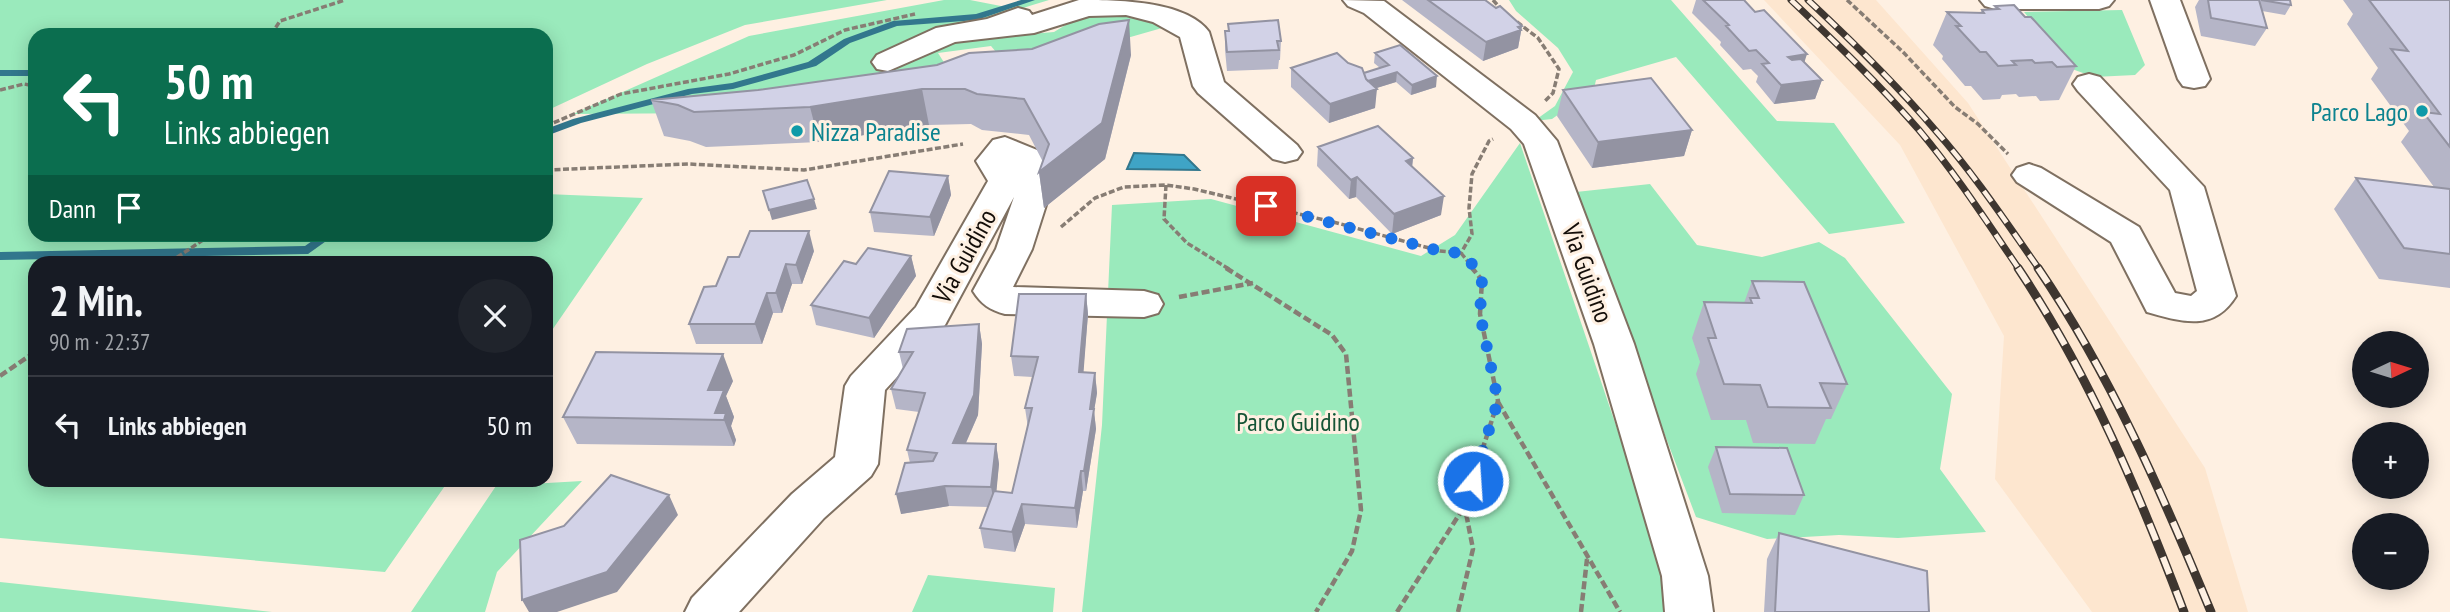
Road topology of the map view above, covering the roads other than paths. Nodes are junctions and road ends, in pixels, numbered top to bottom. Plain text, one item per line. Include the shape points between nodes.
1 (1080, 0) edge
2 (1328, 0) edge
3 (2099, 0) edge
4 (2165, 0) edge
5 (1996, 1) edge
6 (1366, 3) edge
7 (994, 27) junction
8 (888, 62) dead end
9 (2194, 79) dead end
10 (2089, 84) dead end
11 (1285, 152) dead end
12 (2029, 175) road end
13 (1144, 304) road end
14 (709, 612) edge
15 (1689, 612) edge

1 - 7 street via 1040,7
2 - 6 street, Via Guidino
3 - 5 street
4 - 9 street
6 - 15 street, Via Guidino via 1522,122 1540,141 1614,344 1685,576
7 - 8 street via 947,34
7 - 11 street via 1034,24 1086,7 1127,6 1163,16 1194,32 1209,86
10 - 12 street via 2187,187 2217,296 2197,310 2161,303 2126,234
13 - 14 street, Via Guidino via 1005,301 992,291 1014,249 1037,180 1030,159 1005,147 993,161 1005,181 931,316 866,386 856,464 808,506

